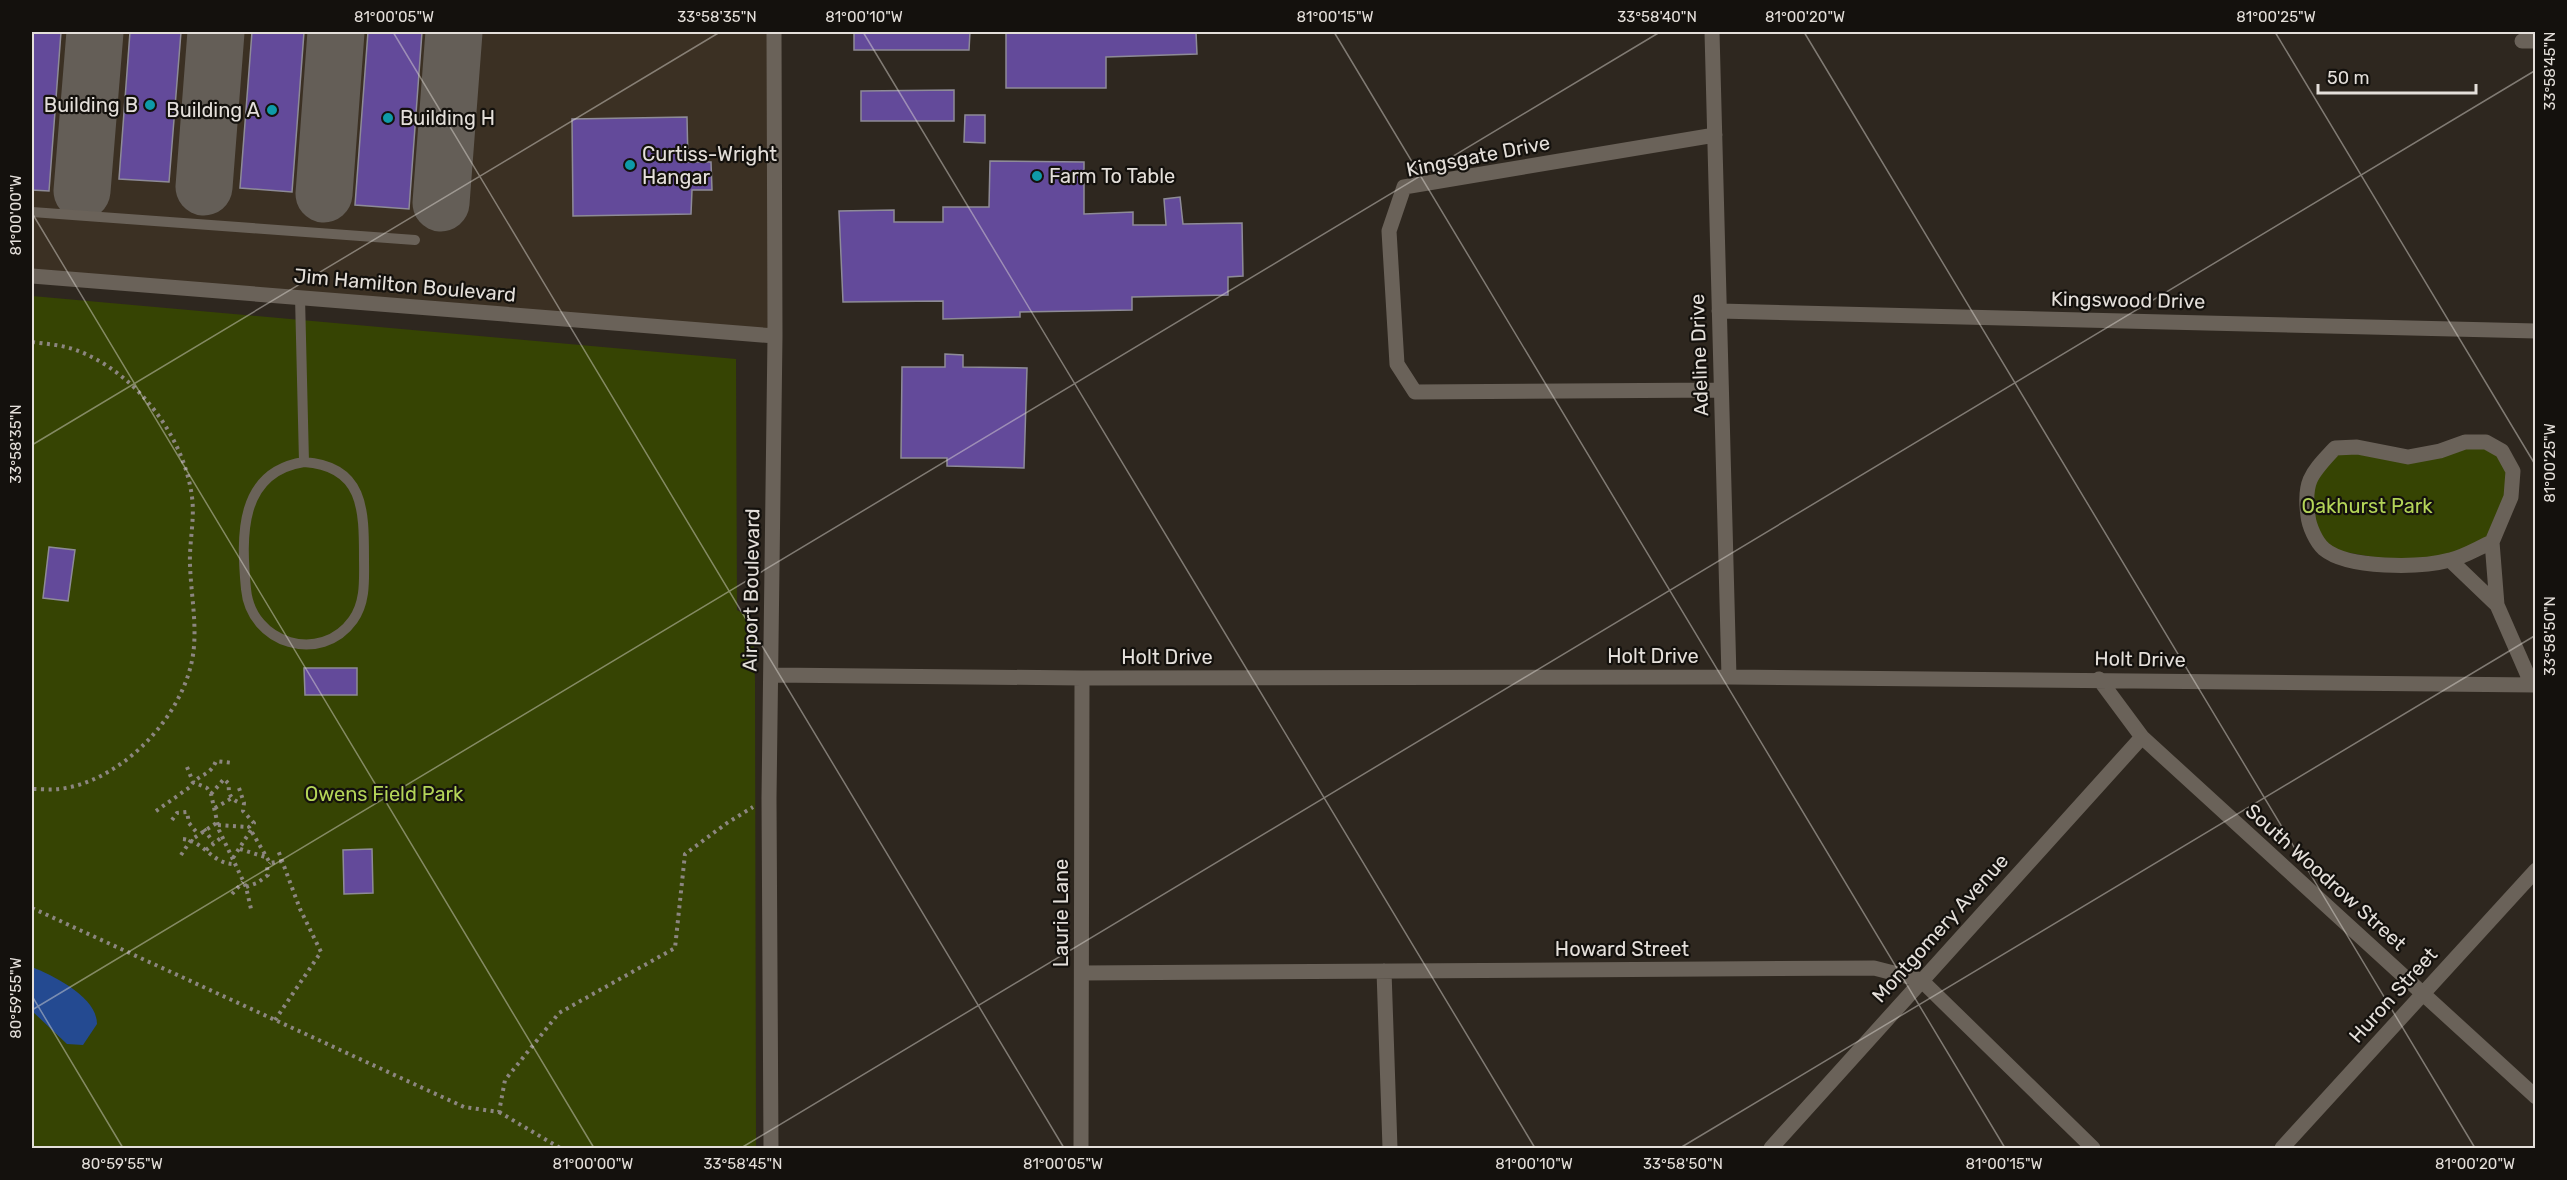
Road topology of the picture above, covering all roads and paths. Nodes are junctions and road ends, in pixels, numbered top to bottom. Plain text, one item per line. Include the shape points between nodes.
1 (774, 32) edge
2 (1712, 32) edge
3 (1715, 135) junction
4 (32, 212) edge
5 (415, 240) dead end
6 (32, 276) edge
7 (300, 297) junction
8 (1719, 311) junction
9 (2535, 331) edge
10 (775, 336) junction
11 (32, 342) edge
12 (1721, 390) junction
13 (304, 462) junction
14 (2492, 542) junction
15 (2450, 560) junction
16 (2497, 605) junction
17 (771, 675) junction
18 (1729, 676) junction
19 (1082, 678) junction
20 (2100, 679) junction
21 (2534, 685) edge
22 (2142, 737) junction
23 (233, 763) dead end
24 (188, 767) dead end
25 (193, 782) junction
26 (240, 788) dead end
27 (32, 789) edge
28 (211, 794) junction
29 (232, 798) junction
30 (770, 798) junction
31 (238, 802) dead end
32 (215, 808) junction
33 (156, 811) dead end
34 (172, 820) dead end
35 (218, 823) junction
36 (204, 829) junction
37 (250, 829) junction
38 (198, 834) junction
39 (222, 837) junction
40 (183, 839) dead end
41 (192, 840) junction
42 (213, 842) junction
43 (240, 849) junction
44 (206, 850) junction
45 (278, 850) dead end
46 (181, 855) dead end
47 (266, 857) junction
48 (233, 858) junction
49 (282, 861) junction
50 (270, 863) junction
51 (236, 864) junction
52 (2535, 870) edge
53 (243, 881) junction
54 (246, 886) junction
55 (232, 894) dead end
56 (32, 908) edge
57 (251, 909) dead end
58 (1384, 971) junction
59 (1082, 973) junction
60 (1921, 980) junction
61 (2423, 994) junction
62 (275, 1020) junction
63 (2535, 1097) edge
64 (499, 1112) junction
65 (560, 1149) edge
66 (771, 1149) edge
67 (1081, 1149) edge
68 (1390, 1149) edge
69 (1771, 1149) edge
70 (2093, 1149) edge
71 (2283, 1149) edge

1 - 10 street, Airport Boulevard
2 - 3 street, Adeline Drive
3 - 8 street, Adeline Drive
3 - 12 street, Kingsgate Drive via 1404,187 1389,231 1397,364 1415,392
4 - 5 lane
6 - 7 street, Jim Hamilton Boulevard
7 - 10 street, Jim Hamilton Boulevard
7 - 13 lane
8 - 9 street, Kingswood Drive
8 - 12 street, Adeline Drive
10 - 17 street, Airport Boulevard
11 - 27 path via 77,351 103,363 123,378 163,421 185,468 192,499 194,634 191,664 180,694 166,720 149,739 92,780 59,789
12 - 18 street, Adeline Drive
13 - 13 lane via 334,469 346,478 357,491 364,511 364,587 357,615 344,630 305,644 279,640 255,619 246,590 245,521 256,488 268,475
14 - 15 street
14 - 15 street via 2511,497 2513,471 2502,450 2486,442 2465,442 2408,457 2357,447 2335,448 2311,474 2306,501 2309,524 2323,548 2350,560 2377,564
14 - 16 street
15 - 16 street
16 - 21 street
17 - 19 street, Holt Drive
17 - 30 street, Airport Boulevard
18 - 19 street, Holt Drive
18 - 20 street, Holt Drive
19 - 59 street, Laurie Lane
20 - 21 street, Holt Drive
20 - 22 street, South Woodrow Street
22 - 60 street, Montgomery Avenue
22 - 61 street, South Woodrow Street
23 - 25 path via 216,761 212,771
24 - 25 path
25 - 28 path
25 - 33 path
26 - 37 path via 243,811 254,823
28 - 29 path via 224,778
28 - 32 path
29 - 31 path
29 - 32 path
30 - 64 path via 685,854 675,948 559,1013 505,1080
30 - 66 street, Airport Boulevard
32 - 35 path
34 - 38 path via 177,813 187,812 189,823
35 - 36 path
35 - 37 path
35 - 39 path
36 - 38 path
36 - 42 path
37 - 43 path
37 - 47 path
38 - 41 path
39 - 42 path
39 - 48 path
40 - 41 path
41 - 44 path
41 - 46 path
42 - 44 path
43 - 47 path
43 - 48 path
44 - 51 path via 223,865
45 - 49 path
47 - 50 path
48 - 51 path
49 - 50 path
49 - 62 path via 321,952
50 - 54 path via 267,875
51 - 53 path
52 - 61 street, Huron Street
53 - 54 path
53 - 55 path
54 - 57 path
56 - 62 path
58 - 59 street, Howard Street
58 - 60 street, Howard Street via 1874,968
58 - 68 street
59 - 67 street, Laurie Lane
60 - 69 street, Montgomery Avenue
60 - 70 street
61 - 63 street, South Woodrow Street
61 - 71 street, Huron Street
62 - 64 path via 464,1107
64 - 65 path

